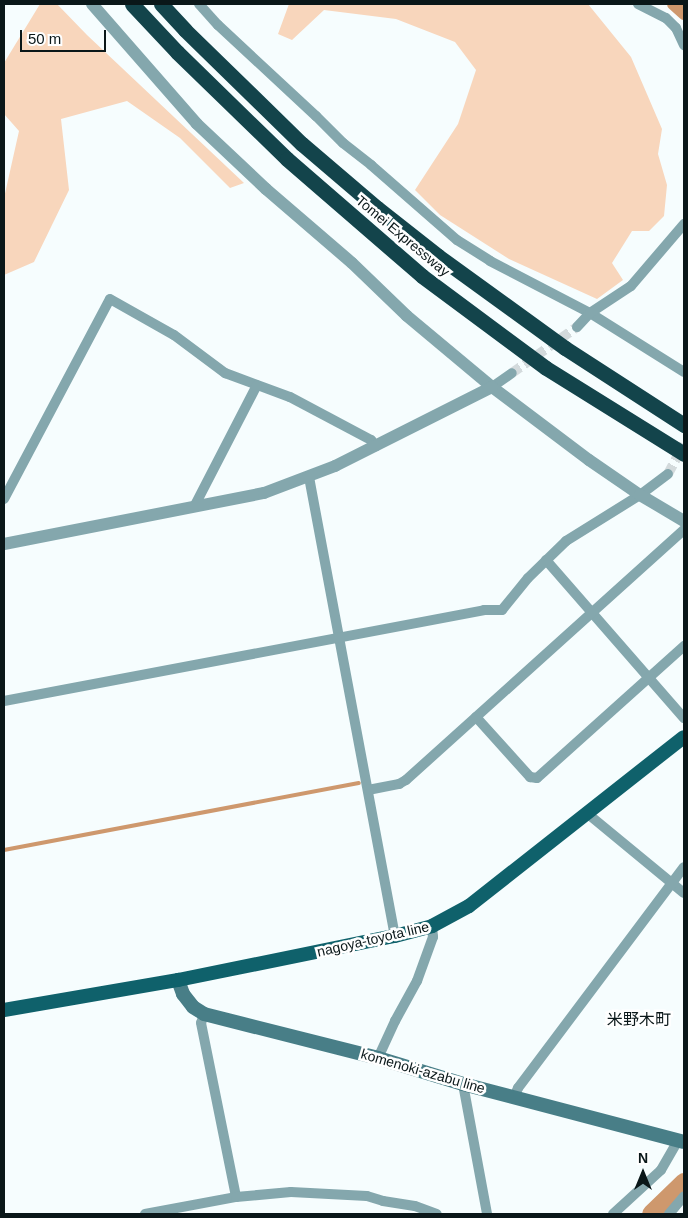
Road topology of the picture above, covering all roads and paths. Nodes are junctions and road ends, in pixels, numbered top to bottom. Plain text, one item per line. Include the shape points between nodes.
1 (92, 4) edge
2 (132, 4) edge
3 (161, 4) edge
4 (199, 4) edge
5 (638, 4) edge
6 (684, 44) edge
7 (684, 224) edge
8 (590, 312) junction
9 (576, 327) tunnel mouth
10 (684, 372) edge
11 (512, 373) tunnel mouth
12 (257, 385) junction
13 (492, 387) junction
14 (684, 426) edge
15 (376, 446) junction
16 (684, 454) edge
17 (668, 474) tunnel mouth
18 (309, 477) junction
19 (640, 495) junction
20 (4, 499) edge
21 (194, 507) junction
22 (684, 521) edge
23 (684, 530) edge
24 (4, 544) edge
25 (546, 560) junction
26 (593, 612) junction
27 (339, 638) junction
28 (684, 646) edge
29 (651, 678) junction
30 (4, 701) edge
31 (476, 717) junction
32 (684, 718) edge
33 (684, 737) edge
34 (368, 790) junction
35 (588, 814) junction
36 (684, 867) edge
37 (672, 884) junction
38 (684, 893) edge
39 (432, 926) junction
40 (395, 936) junction
41 (178, 980) junction
42 (4, 1010) edge
43 (204, 1014) junction
44 (378, 1058) junction
45 (462, 1084) junction
46 (514, 1097) junction
47 (681, 1141) edge
48 (684, 1196) edge
49 (236, 1198) junction
50 (145, 1214) edge
51 (437, 1214) edge
52 (487, 1214) edge
53 (613, 1214) edge
54 (668, 1214) edge

1 - 13 street via 197,124 236,162 352,263 407,316
2 - 16 highway, Tomei Expressway via 287,159 422,276 546,368
3 - 14 highway, Tomei Expressway via 302,144 377,208 566,348
4 - 8 street via 343,143 457,240 490,261
5 - 6 street via 666,18 676,28
7 - 8 street via 631,286
8 - 9 street
8 - 10 street
11 - 13 street
12 - 15 street via 290,397 371,440
12 - 20 street via 225,373 174,335 110,299
12 - 21 street
13 - 15 street
13 - 19 street
15 - 18 street
17 - 19 street
18 - 21 street via 264,493
18 - 27 street
19 - 22 street
19 - 25 street via 566,541
21 - 24 street
23 - 26 street
25 - 26 street
25 - 27 street via 502,610 484,610
26 - 29 street
26 - 31 street
27 - 30 street
27 - 34 street
28 - 29 street
29 - 31 street via 537,778 530,777
29 - 32 street
31 - 34 street via 406,780
33 - 35 main road, nagoya-toyota line
34 - 40 street
35 - 37 street
35 - 39 main road, nagoya-toyota line via 469,906
36 - 37 street
37 - 38 street
37 - 46 street
39 - 40 main road, nagoya-toyota line
39 - 44 street via 433,937 417,981
40 - 41 main road, nagoya-toyota line
41 - 42 main road, nagoya-toyota line
41 - 43 main road, komenoki-azabu line via 183,994 193,1007
43 - 44 main road, komenoki-azabu line
43 - 49 street via 201,1023
44 - 45 main road, komenoki-azabu line
45 - 46 main road, komenoki-azabu line
45 - 52 street
46 - 47 main road, komenoki-azabu line
47 - 53 street via 660,1170
48 - 54 street
49 - 50 street
49 - 51 street via 291,1192 367,1196

